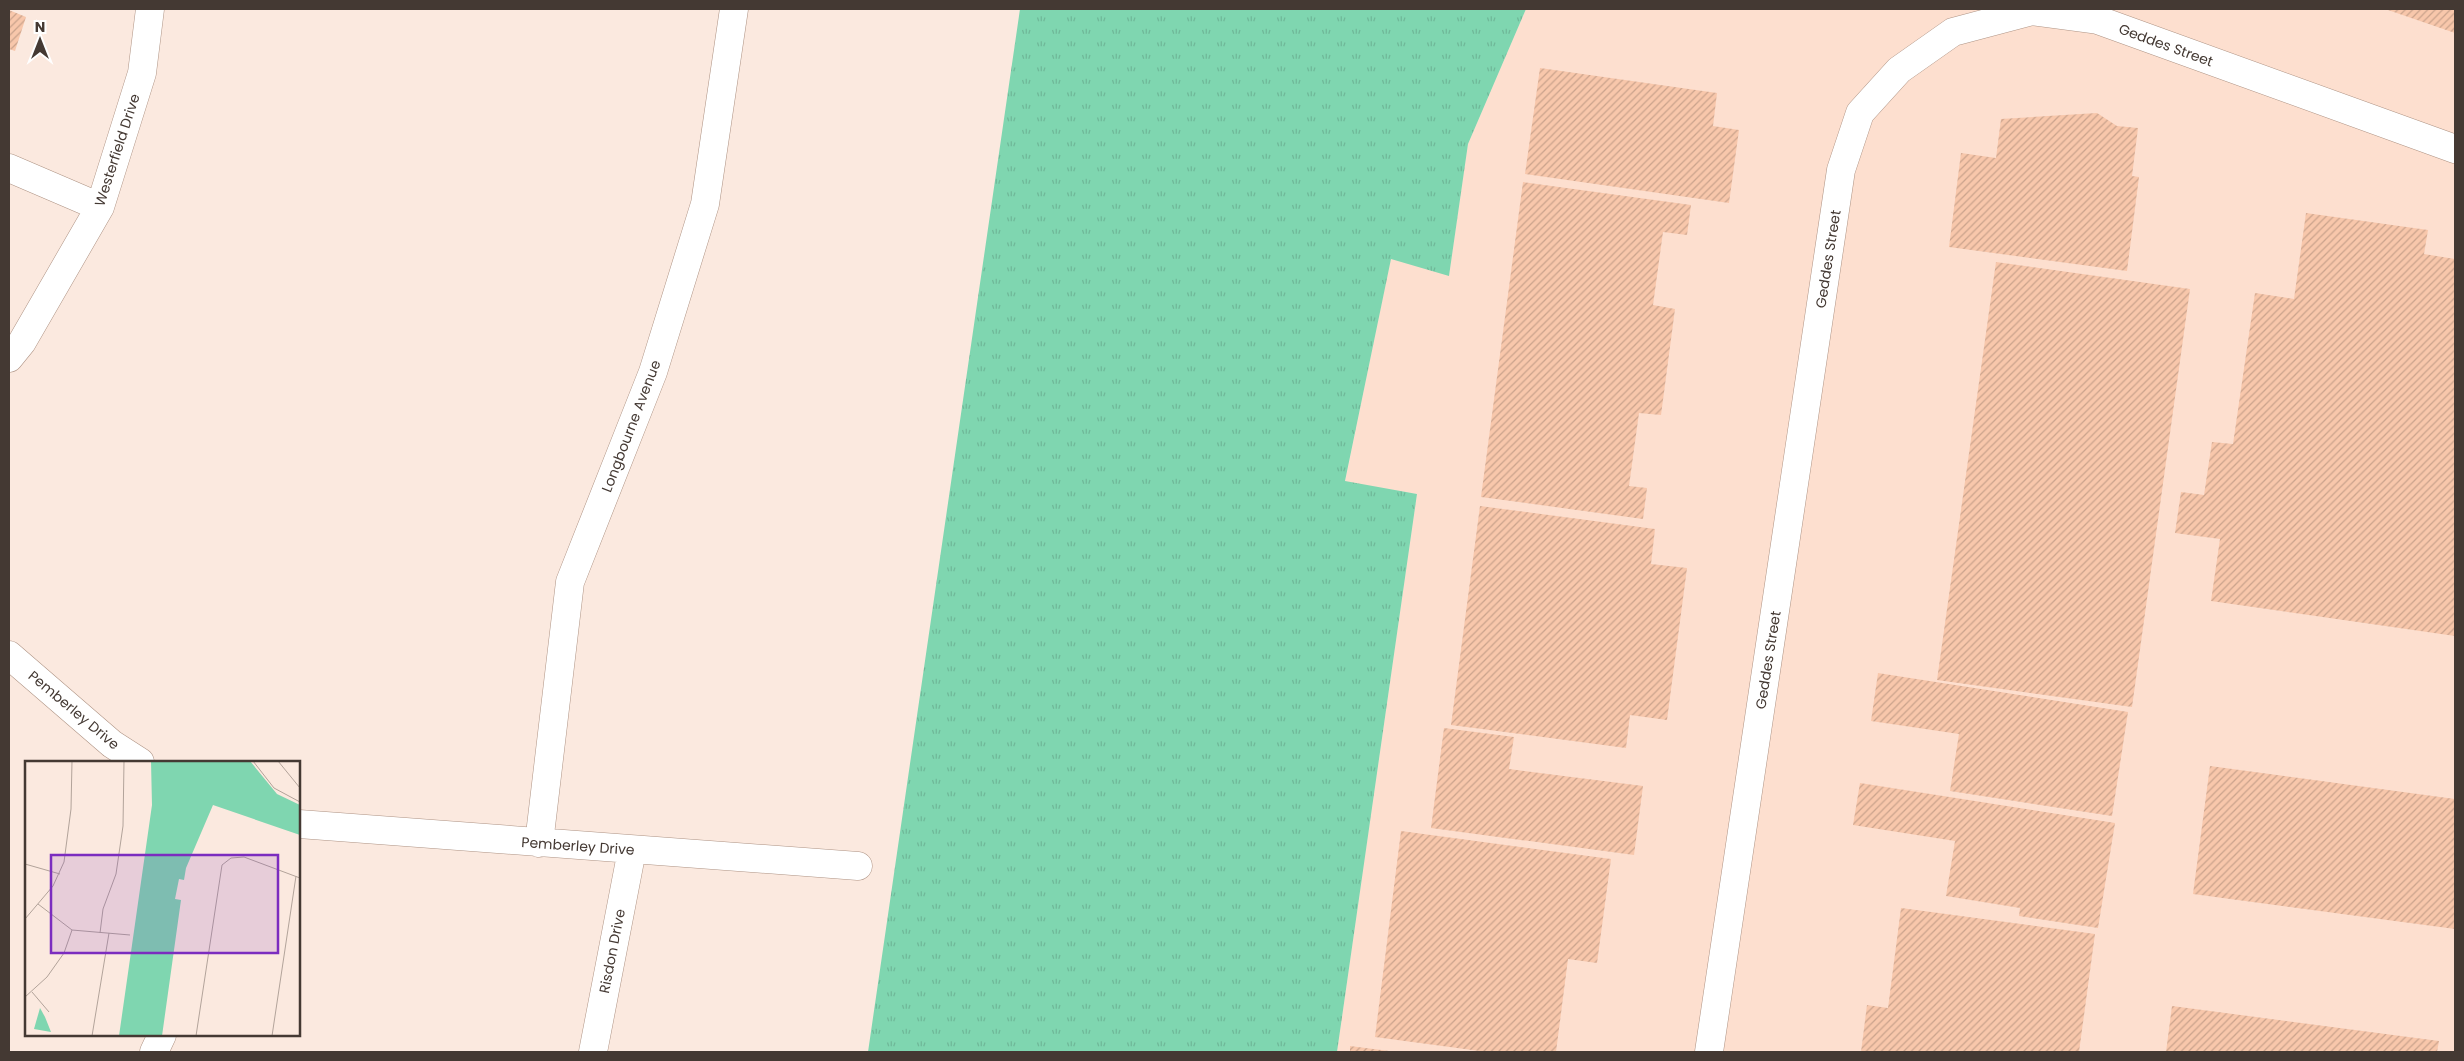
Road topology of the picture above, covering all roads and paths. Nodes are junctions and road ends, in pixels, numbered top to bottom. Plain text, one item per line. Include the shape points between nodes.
1 (150, 9) edge
2 (734, 9) edge
3 (2455, 149) edge
4 (9, 168) edge
5 (100, 207) junction
6 (9, 358) edge
7 (9, 655) edge
8 (138, 761) edge
9 (300, 824) edge
10 (539, 843) junction
11 (632, 850) junction
12 (858, 866) dead end
13 (162, 1036) edge
14 (154, 1052) edge
15 (593, 1052) edge
16 (1709, 1052) edge

1 - 5 street, Westerfield Drive via 142,74
2 - 10 street, Longbourne Avenue via 705,204 653,372 570,582
3 - 16 street, Geddes Street via 2098,20 2032,11 1952,32 1899,70 1860,113 1841,170
4 - 5 street
5 - 6 street, Westerfield Drive via 22,342
7 - 8 street, Pemberley Drive via 112,744
9 - 10 street, Pemberley Drive
10 - 11 street, Pemberley Drive
11 - 12 street, Pemberley Drive
11 - 15 street, Risdon Drive
13 - 14 street

